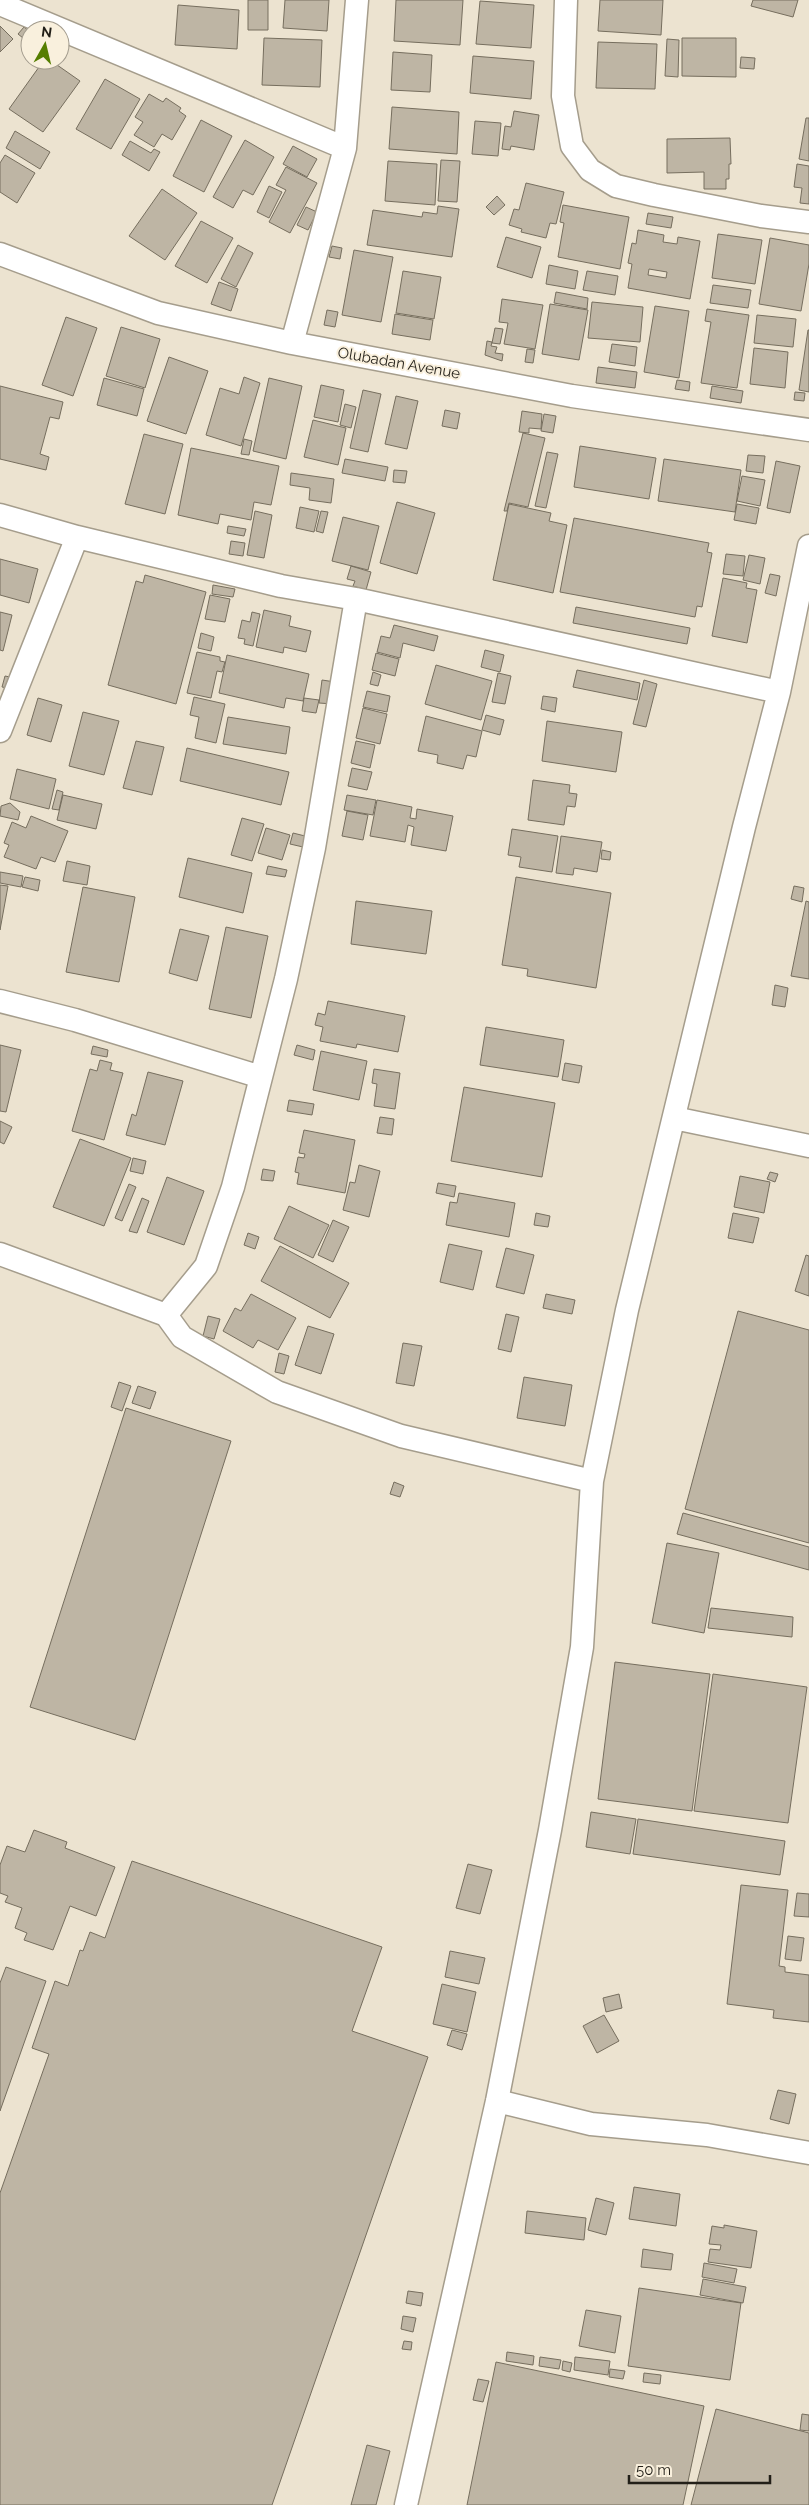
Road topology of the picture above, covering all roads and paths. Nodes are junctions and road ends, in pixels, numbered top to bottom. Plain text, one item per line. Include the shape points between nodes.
1 (357, 0) edge
2 (566, 0) edge
3 (0, 4) edge
4 (345, 148) junction
5 (809, 222) edge
6 (0, 254) edge
7 (292, 344) junction
8 (809, 430) edge
9 (0, 515) edge
10 (77, 537) junction
11 (809, 546) edge
12 (356, 599) junction
13 (779, 692) junction
14 (0, 731) edge
15 (0, 1001) edge
16 (261, 1077) junction
17 (674, 1118) junction
18 (809, 1146) edge
19 (0, 1254) edge
20 (166, 1315) junction
21 (592, 1481) junction
22 (497, 2100) junction
23 (809, 2153) edge
24 (406, 2505) edge

1 - 4 street
2 - 5 street via 562,96 572,146 590,170 616,186 761,216
3 - 4 street
4 - 7 street
6 - 7 street, Olubadan Avenue via 158,313
7 - 8 street, Olubadan Avenue via 572,396
9 - 10 street
10 - 12 street via 281,586
10 - 14 street
11 - 13 street
12 - 13 street
12 - 16 street via 314,848
13 - 17 street
15 - 16 street via 75,1020
16 - 20 street via 233,1187 206,1266
17 - 18 street
17 - 21 street via 627,1310
19 - 20 street
20 - 21 street via 182,1337 277,1392 401,1436
21 - 22 street via 582,1647
22 - 23 street via 591,2124 707,2135
22 - 24 street

